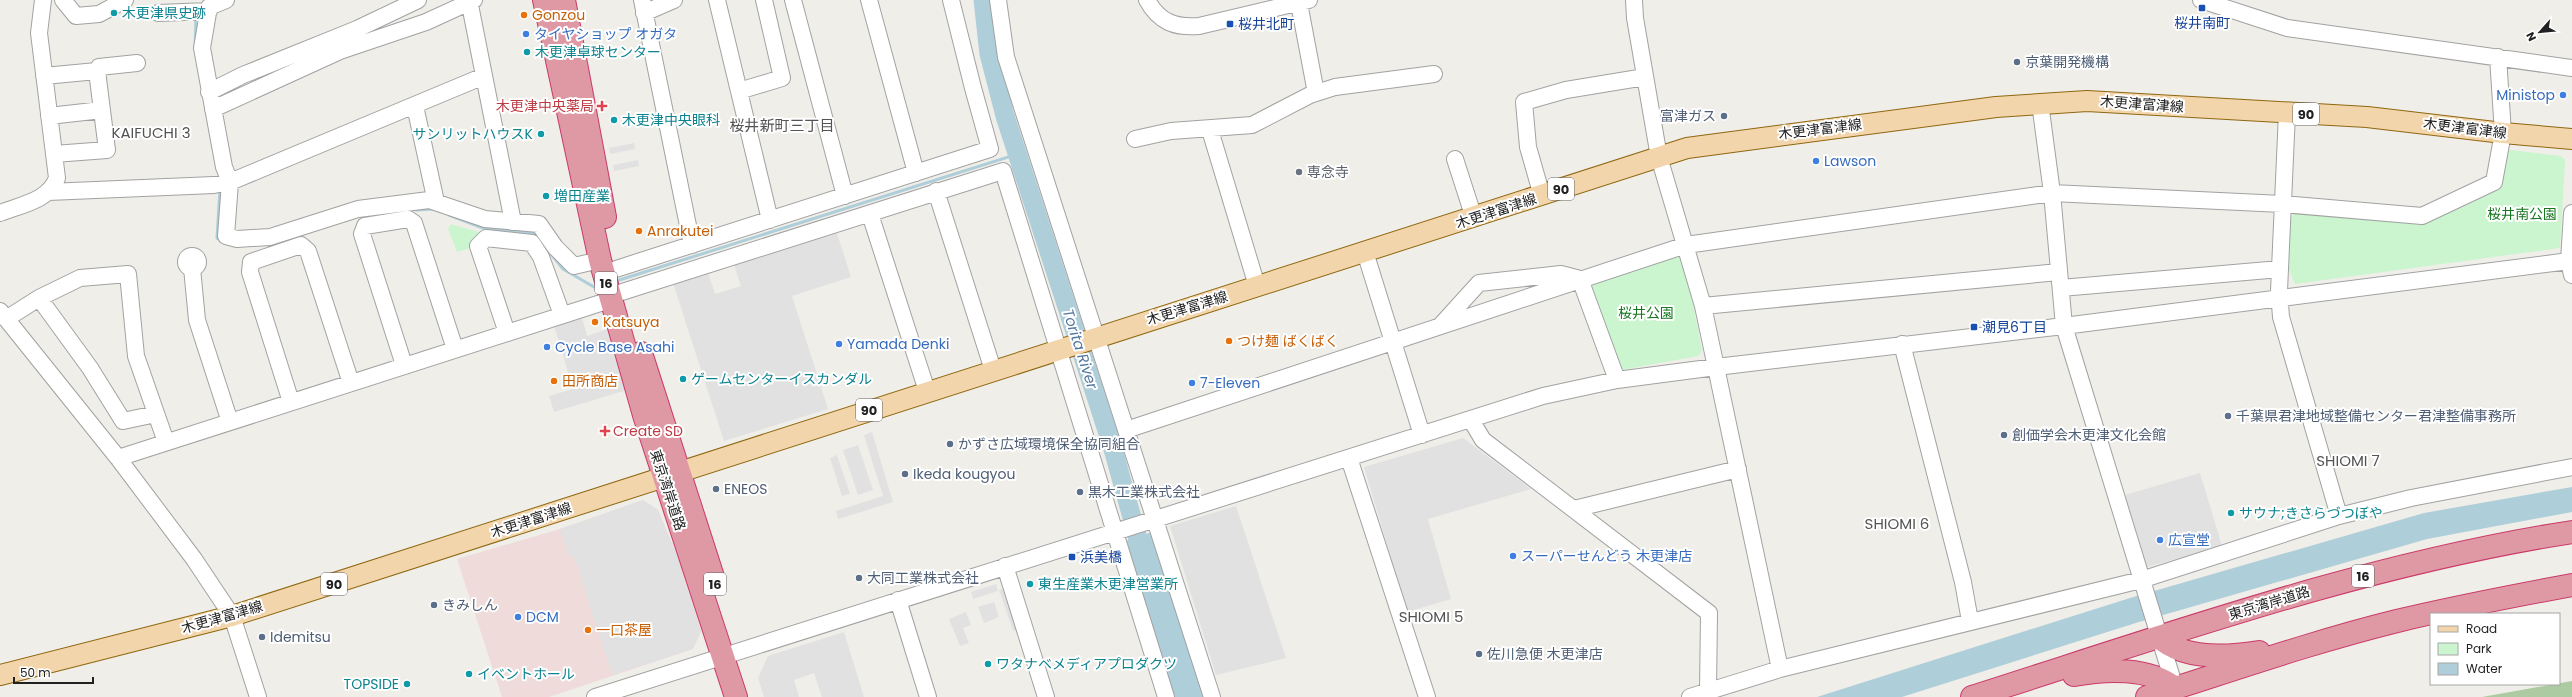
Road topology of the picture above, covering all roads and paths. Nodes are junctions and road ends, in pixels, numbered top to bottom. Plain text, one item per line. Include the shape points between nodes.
1 (43, 0) edge
2 (63, 0) edge
3 (125, 0) edge
4 (226, 0) edge
5 (418, 0) edge
6 (544, 0) edge
7 (564, 0) edge
8 (674, 0) edge
9 (716, 0) edge
10 (764, 0) edge
11 (793, 0) edge
12 (869, 0) edge
13 (951, 0) edge
14 (998, 0) edge
15 (1147, 0) edge
16 (1634, 0) edge
17 (2201, 0) edge
18 (470, 1) edge
19 (1304, 2) edge
20 (643, 6) edge
21 (209, 11) junction
22 (158, 13) dead end
23 (2498, 57) junction
24 (137, 63) dead end
25 (2572, 68) edge
26 (97, 72) junction
27 (1434, 74) dead end
28 (44, 76) junction
29 (484, 76) junction
30 (1645, 77) junction
31 (739, 91) junction
32 (209, 92) junction
33 (1316, 93) junction
34 (2040, 103) junction
35 (415, 106) junction
36 (213, 109) junction
37 (102, 110) junction
38 (2287, 113) junction
39 (48, 116) junction
40 (1210, 130) junction
41 (2503, 133) junction
42 (1135, 139) dead end
43 (2572, 139) edge
44 (990, 149) junction
45 (54, 154) junction
46 (1659, 157) junction
47 (1455, 159) dead end
48 (998, 172) junction
49 (916, 173) junction
50 (230, 182) junction
51 (936, 191) junction
52 (48, 192) junction
53 (2052, 193) junction
54 (845, 196) junction
55 (1542, 196) junction
56 (436, 202) junction
57 (2282, 204) junction
58 (0, 213) edge
59 (2572, 213) edge
60 (870, 214) junction
61 (1474, 218) junction
62 (770, 220) junction
63 (513, 222) junction
64 (692, 244) junction
65 (1686, 245) junction
66 (1365, 252) junction
67 (608, 265) junction
68 (192, 268) dead end
69 (2570, 268) edge
70 (2280, 269) junction
71 (2059, 272) junction
72 (1580, 279) junction
73 (1257, 286) junction
74 (2061, 288) junction
75 (616, 296) junction
76 (39, 298) junction
77 (2279, 298) junction
78 (1703, 306) junction
79 (3, 315) edge
80 (562, 315) junction
81 (2064, 326) junction
82 (1439, 328) junction
83 (507, 333) junction
84 (1096, 337) junction
85 (1393, 343) junction
86 (1902, 344) junction
87 (455, 349) junction
88 (1058, 349) junction
89 (404, 365) junction
90 (1716, 367) junction
91 (993, 370) junction
92 (1617, 380) junction
93 (351, 383) junction
94 (926, 391) junction
95 (291, 402) junction
96 (156, 414) junction
97 (1471, 420) junction
98 (230, 422) junction
99 (1126, 430) junction
100 (1422, 435) junction
101 (166, 442) junction
102 (118, 458) junction
103 (1349, 458) junction
104 (2572, 467) edge
105 (1738, 469) junction
106 (671, 474) junction
107 (1574, 508) junction
108 (2339, 516) junction
109 (1155, 519) junction
110 (1115, 531) junction
111 (2572, 532) edge
112 (1005, 566) junction
113 (2141, 580) junction
114 (2572, 585) edge
115 (898, 600) junction
116 (2435, 613) edge
117 (2430, 614) edge
118 (232, 616) junction
119 (1970, 621) junction
120 (2358, 632) junction
121 (2159, 637) junction
122 (730, 653) junction
123 (1780, 669) junction
124 (0, 675) edge
125 (1708, 691) junction
126 (2177, 693) edge
127 (602, 696) edge
128 (258, 697) edge
129 (736, 697) edge
130 (751, 697) edge
131 (928, 697) edge
132 (1046, 697) edge
133 (1166, 697) edge
134 (1212, 697) edge
135 (1427, 697) edge
136 (1690, 697) edge
137 (1973, 697) edge
138 (2147, 697) edge

1 - 28 street via 39,33
2 - 3 street via 76,16 99,14
4 - 21 street via 209,8
5 - 32 street
6 - 67 highway, 東京湾岸道路 / 16
7 - 67 highway, 東京湾岸道路 / 16
8 - 20 street
9 - 31 street
10 - 31 street via 782,78
11 - 54 street
12 - 49 street
13 - 44 street
14 - 84 street via 1006,57
15 - 19 street via 1158,17 1183,27 1199,26
16 - 30 street
17 - 23 street via 2287,28
18 - 29 street
18 - 36 street via 426,22 340,51
19 - 33 street
20 - 64 street
21 - 22 street
21 - 32 street via 202,48
23 - 25 street
23 - 41 street
24 - 26 street via 111,64 99,67
26 - 28 street
26 - 37 street
27 - 33 street
28 - 39 street
29 - 35 street
29 - 63 street
30 - 46 street
30 - 55 street via 1566,90 1524,102 1528,147
31 - 62 street
32 - 36 street
33 - 40 street via 1252,125
34 - 38 main road, 木更津富津線 / 90 via 2087,101
34 - 46 main road, 木更津富津線 / 90 via 1716,142
34 - 53 street
35 - 50 street
35 - 56 street
36 - 50 street via 224,167
37 - 39 street
37 - 45 street via 107,150
38 - 41 main road, 木更津富津線 / 90 via 2367,117
38 - 57 street
39 - 45 street
40 - 42 street via 1171,131
40 - 73 street
41 - 43 main road, 木更津富津線 / 90
41 - 57 street via 2494,182 2422,216
44 - 48 street
44 - 49 street
45 - 52 street via 57,178 53,188
46 - 55 main road, 木更津富津線 / 90
46 - 65 street
47 - 61 street
48 - 51 street
48 - 88 street via 1003,171
49 - 54 street
50 - 52 street via 214,185
50 - 56 street via 226,236 237,240 270,237 358,209 429,200
51 - 60 street
51 - 91 street
52 - 58 street
53 - 57 street
53 - 65 street
53 - 71 street
54 - 62 street
55 - 61 main road, 木更津富津線 / 90
56 - 63 street via 485,219
57 - 70 street
59 - 69 street
60 - 75 street
60 - 94 street
61 - 66 main road, 木更津富津線 / 90
62 - 64 street
63 - 67 street via 539,224 574,266
64 - 67 street
65 - 72 street
65 - 78 street
66 - 73 main road, 木更津富津線 / 90
66 - 85 street
67 - 75 highway, 東京湾岸道路 / 16
68 - 98 street via 197,320
69 - 77 street
70 - 74 street
70 - 77 street
71 - 74 street
71 - 78 street
72 - 82 street
72 - 82 street via 1561,274 1479,283
72 - 92 street
73 - 84 main road, 木更津富津線 / 90
74 - 81 street
75 - 80 street
75 - 106 highway, 東京湾岸道路 / 16
76 - 79 street
76 - 96 street via 90,368 123,421
76 - 96 street via 80,278 128,274 136,356
77 - 81 street
77 - 108 street via 2281,317
78 - 90 street
79 - 102 street
80 - 83 street
80 - 83 street via 541,258 532,243 486,238 478,246
81 - 86 street
81 - 113 street
82 - 85 street
83 - 87 street
84 - 88 main road, 90
84 - 99 street
85 - 99 street
85 - 100 street
86 - 90 street
86 - 119 street via 1963,582
87 - 89 street
87 - 89 street via 414,223 408,219 365,226 362,234
88 - 91 main road, 木更津富津線 / 90
88 - 110 street
89 - 93 street
90 - 92 street
90 - 105 street
91 - 94 main road, 木更津富津線 / 90
92 - 97 street via 1543,396
93 - 95 street
93 - 95 street via 308,251 301,245 251,262 250,272
94 - 106 main road, 木更津富津線 / 90
95 - 98 street
96 - 101 street
97 - 100 street
97 - 107 street via 1483,440
98 - 101 street
99 - 109 street
100 - 103 street
101 - 102 street
102 - 118 street via 194,559
103 - 109 street
103 - 135 street
104 - 108 street via 2412,498
105 - 107 street
105 - 123 street
106 - 118 main road, 木更津富津線 / 90
106 - 122 highway, 東京湾岸道路 / 16
107 - 125 street via 1709,613
108 - 113 street
109 - 110 street
109 - 134 street
110 - 112 street
110 - 133 street
111 - 121 highway, 東京湾岸道路 / 16 via 2501,544 2383,571 2311,590
112 - 115 street
112 - 132 street
113 - 119 street
113 - 121 street
114 - 116 highway
115 - 122 street
115 - 131 street
117 - 120 highway
118 - 124 main road, 木更津富津線 / 90
118 - 128 street
119 - 123 street
120 - 121 highway via 2235,655 2184,651 2167,645
120 - 126 highway
121 - 126 street
121 - 137 highway, 東京湾岸道路 / 16
122 - 127 street
122 - 129 highway, 東京湾岸道路 / 16
122 - 130 highway, 東京湾岸道路 / 16
123 - 125 street
125 - 136 street
126 - 137 highway via 2164,679 2105,671 2076,674
126 - 138 highway

